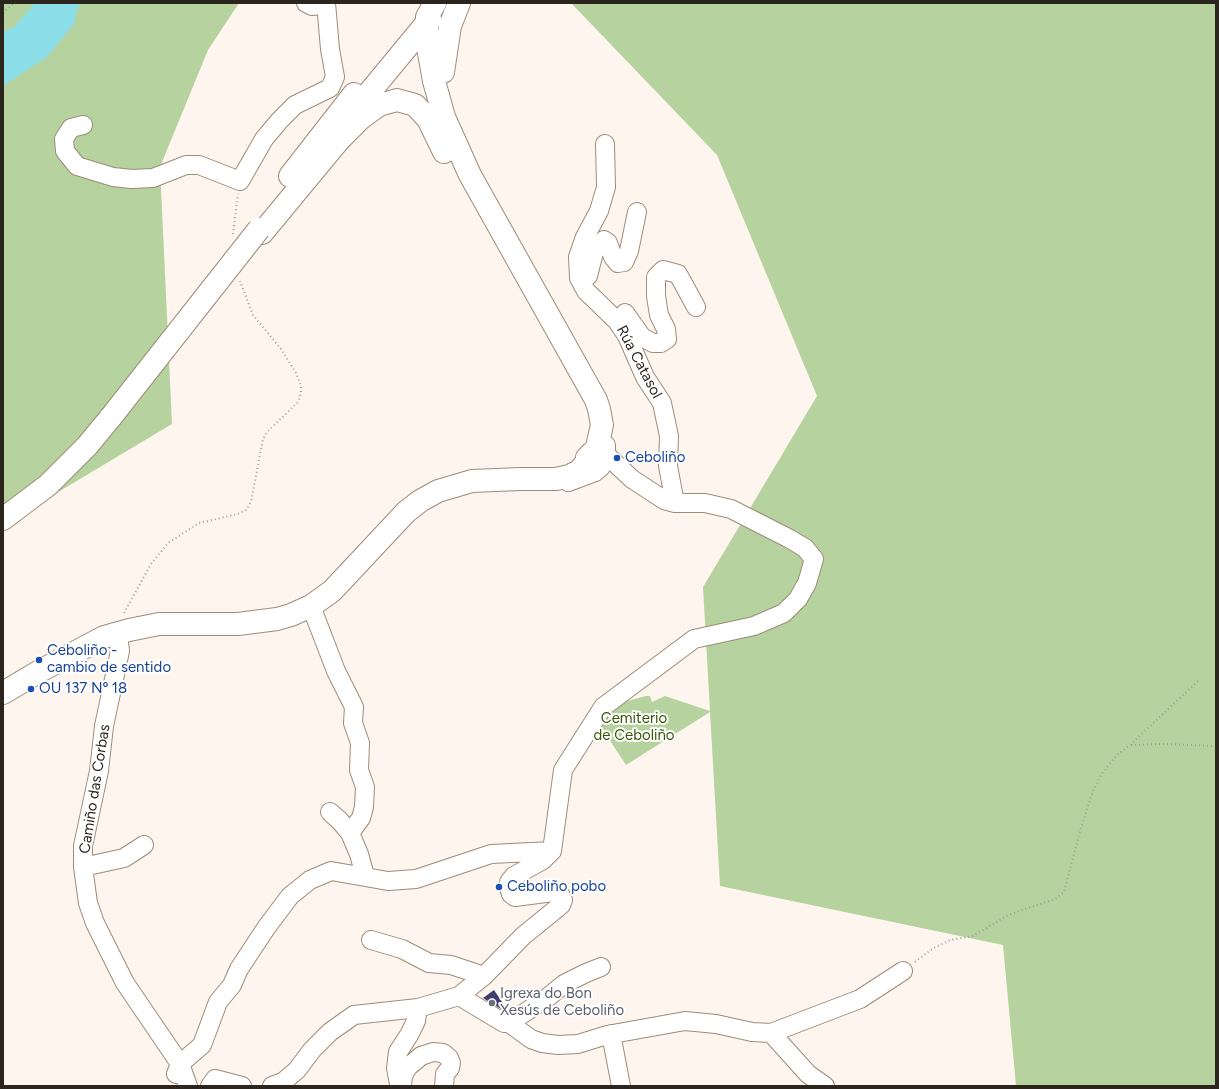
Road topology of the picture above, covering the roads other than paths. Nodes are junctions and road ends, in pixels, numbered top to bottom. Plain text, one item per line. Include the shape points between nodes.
1 (306, 3) edge
2 (326, 3) edge
3 (435, 3) edge
4 (444, 3) edge
5 (458, 3) edge
6 (427, 13) edge
7 (443, 72) junction
8 (444, 117) junction
9 (83, 125) dead end
10 (604, 144) dead end
11 (637, 212) dead end
12 (258, 229) junction
13 (507, 242) junction
14 (584, 277) junction
15 (696, 307) dead end
16 (108, 414) junction
17 (597, 422) junction
18 (588, 461) junction
19 (520, 479) junction
20 (675, 503) junction
21 (3, 507) edge
22 (3, 519) edge
23 (311, 606) junction
24 (118, 633) junction
25 (3, 692) edge
26 (330, 812) dead end
27 (350, 833) junction
28 (144, 845) dead end
29 (552, 851) junction
30 (83, 867) junction
31 (365, 876) junction
32 (371, 940) dead end
33 (601, 967) dead end
34 (903, 971) road end
35 (479, 980) junction
36 (459, 996) junction
37 (418, 1008) junction
38 (509, 1023) junction
39 (771, 1033) junction
40 (611, 1034) junction
41 (181, 1075) edge
42 (210, 1086) edge
43 (242, 1086) edge
44 (272, 1086) edge
45 (401, 1086) edge
46 (444, 1086) edge
47 (621, 1086) edge
48 (825, 1086) edge

1 - 2 street via 312,6
2 - 9 street via 335,77 330,88 295,105 280,120 264,139 240,181 199,165 186,165 153,178 132,179 113,177 77,166 65,151 64,139 71,128
3 - 6 main road
4 - 6 main road
5 - 7 main road via 450,26
6 - 7 main road via 437,31
6 - 8 main road via 427,42
6 - 12 main road
6 - 12 main road via 392,44 338,115
7 - 8 main road
8 - 13 main road via 463,162
10 - 14 street via 606,187 599,211 578,256
11 - 14 street via 624,262 618,263 604,240 594,252
12 - 13 main road via 361,118 379,105 397,100 415,105 422,110 466,190
12 - 16 main road
12 - 16 main road, bridge via 240,261 208,292
13 - 17 main road via 578,368
14 - 15 street via 621,309 642,337 653,343 667,340 656,296 656,277 664,270 678,274
14 - 20 street, Rúa Catasol via 586,291 617,321 644,377 662,403 669,436 668,466
16 - 21 main road via 56,463
16 - 22 main road via 87,446 52,481
17 - 18 main road via 601,432
17 - 18 main road via 586,447 575,461
18 - 19 main road
18 - 19 main road via 569,476 546,480
18 - 20 street via 664,500
19 - 23 main road via 472,482 438,491 420,501 406,512 332,591
20 - 29 street via 705,503 731,509 805,548 814,559 807,583 798,599 784,613 754,626 694,639 603,707 563,770
23 - 24 main road via 277,619 238,624 159,624
23 - 27 street via 336,671 354,707 353,723 360,743 359,770 365,787 361,818
24 - 25 main road via 98,640
24 - 30 street, Camiño das Corbas via 120,651 104,726 99,771 82,846
26 - 27 street
27 - 31 street
28 - 30 street via 124,858
29 - 31 street via 491,854 416,879 388,881
29 - 35 street via 543,860 514,876 508,888 515,897 553,892 560,894 563,900 561,905 523,936
30 - 41 street, Camiño das Corbas via 88,903 111,956
31 - 41 street via 331,871 310,880 290,896 266,928 232,985 218,1002 202,1045
32 - 35 street via 402,949 429,963 451,965
33 - 38 street via 564,984
34 - 39 street via 860,999
35 - 36 street
36 - 37 street
36 - 38 street via 478,1009 504,1023
37 - 44 street via 354,1014 330,1032 297,1070 283,1082
37 - 45 street via 416,1021 398,1052 396,1068
38 - 40 street via 531,1039 558,1045 578,1044
39 - 40 street via 685,1021
39 - 48 street via 808,1074
40 - 47 street
42 - 43 street via 215,1079
45 - 46 street via 408,1067 421,1056 433,1052 443,1053 451,1063

